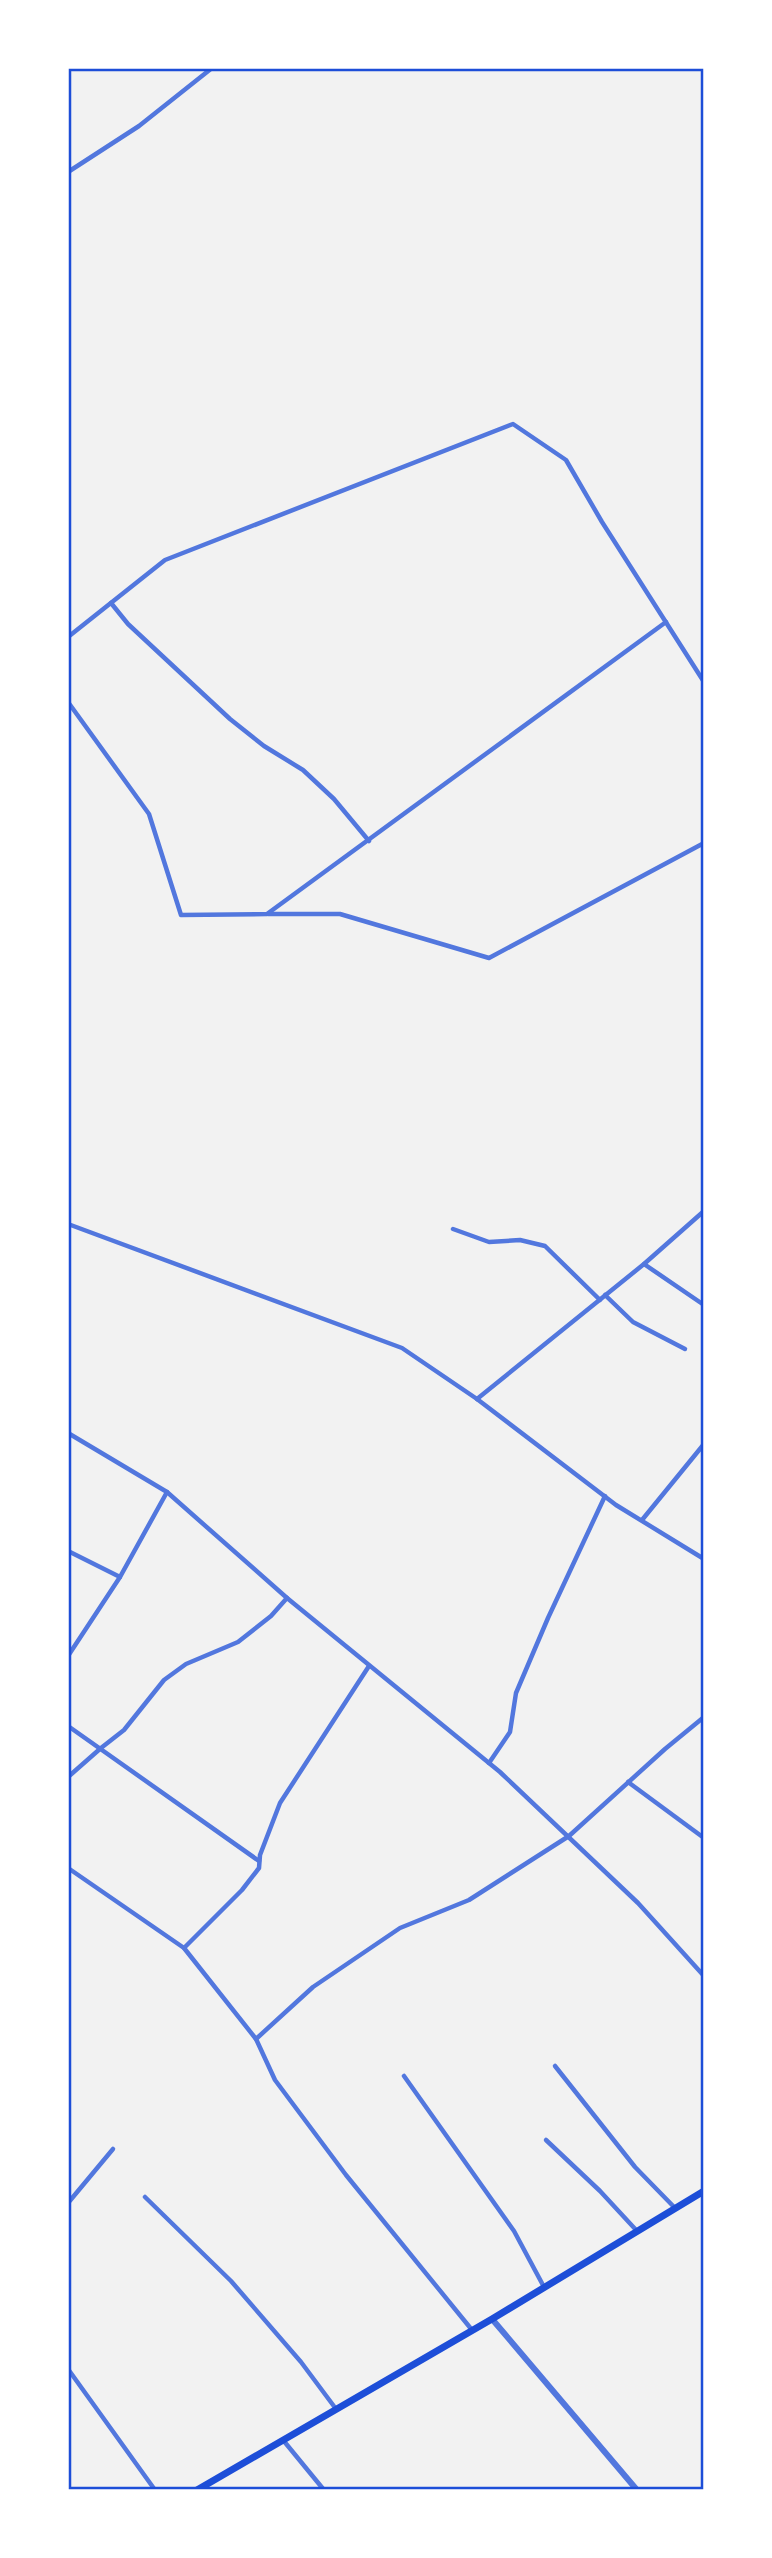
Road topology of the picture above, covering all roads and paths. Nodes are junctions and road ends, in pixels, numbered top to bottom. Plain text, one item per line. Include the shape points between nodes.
1 (212, 68) edge
2 (68, 172) edge
3 (111, 603) junction
4 (666, 622) junction
5 (68, 637) edge
6 (704, 682) edge
7 (68, 702) edge
8 (369, 841) junction
9 (704, 842) edge
10 (267, 914) junction
11 (704, 1211) edge
12 (68, 1224) edge
13 (453, 1229) dead end
14 (644, 1264) junction
15 (606, 1295) junction
16 (600, 1300) junction
17 (704, 1305) edge
18 (685, 1349) dead end
19 (477, 1399) junction
20 (68, 1433) edge
21 (704, 1444) edge
22 (167, 1492) junction
23 (605, 1496) junction
24 (642, 1520) junction
25 (68, 1551) edge
26 (704, 1559) edge
27 (120, 1577) junction
28 (287, 1598) junction
29 (68, 1656) edge
30 (369, 1665) junction
31 (704, 1717) edge
32 (68, 1726) edge
33 (100, 1748) junction
34 (489, 1763) junction
35 (68, 1777) edge
36 (628, 1782) junction
37 (569, 1836) junction
38 (704, 1838) edge
39 (260, 1861) junction
40 (68, 1868) edge
41 (184, 1948) junction
42 (704, 1976) edge
43 (256, 2039) junction
44 (555, 2066) dead end
45 (404, 2076) dead end
46 (546, 2140) dead end
47 (113, 2149) dead end
48 (704, 2191) edge
49 (145, 2197) dead end
50 (68, 2203) edge
51 (676, 2208) junction
52 (638, 2231) junction
53 (545, 2287) junction
54 (492, 2319) junction
55 (472, 2331) junction
56 (68, 2369) edge
57 (336, 2410) junction
58 (283, 2440) junction
59 (155, 2490) edge
60 (197, 2490) edge
61 (324, 2490) edge
62 (637, 2490) edge

1 - 2 street via 139,126
3 - 4 street via 165,559 513,424 566,460
3 - 5 street
3 - 8 street via 230,719 303,770
4 - 6 street
4 - 8 street
7 - 10 street via 149,814 181,915
8 - 10 street
9 - 10 street via 489,958 340,914
11 - 14 street
12 - 19 street via 402,1348
13 - 16 street via 489,1242 520,1240 545,1246
14 - 15 street
14 - 17 street
15 - 16 street
15 - 18 street via 633,1322
16 - 19 street
19 - 23 street
20 - 22 street
21 - 24 street
22 - 27 street
22 - 28 street
23 - 24 street
23 - 34 street via 516,1693 510,1732
24 - 26 street
25 - 27 street
27 - 29 street
28 - 30 street
28 - 33 street via 238,1642 186,1664 164,1680 124,1730
30 - 34 street
30 - 39 street via 280,1803
31 - 36 street
32 - 33 street
33 - 35 street
33 - 39 street
34 - 37 street
36 - 37 street
36 - 38 street
37 - 42 street
37 - 43 street via 469,1900 400,1928 313,1987
39 - 41 street via 242,1890
40 - 41 street
41 - 43 street
43 - 55 street via 275,2080
44 - 51 street via 635,2168
45 - 53 street via 514,2231
46 - 52 street
47 - 50 street
48 - 51 main road
49 - 57 street via 231,2281
51 - 52 main road
52 - 53 main road
53 - 54 main road
54 - 55 main road
54 - 62 street
55 - 57 main road
56 - 59 street
57 - 58 main road
58 - 60 main road
58 - 61 street

